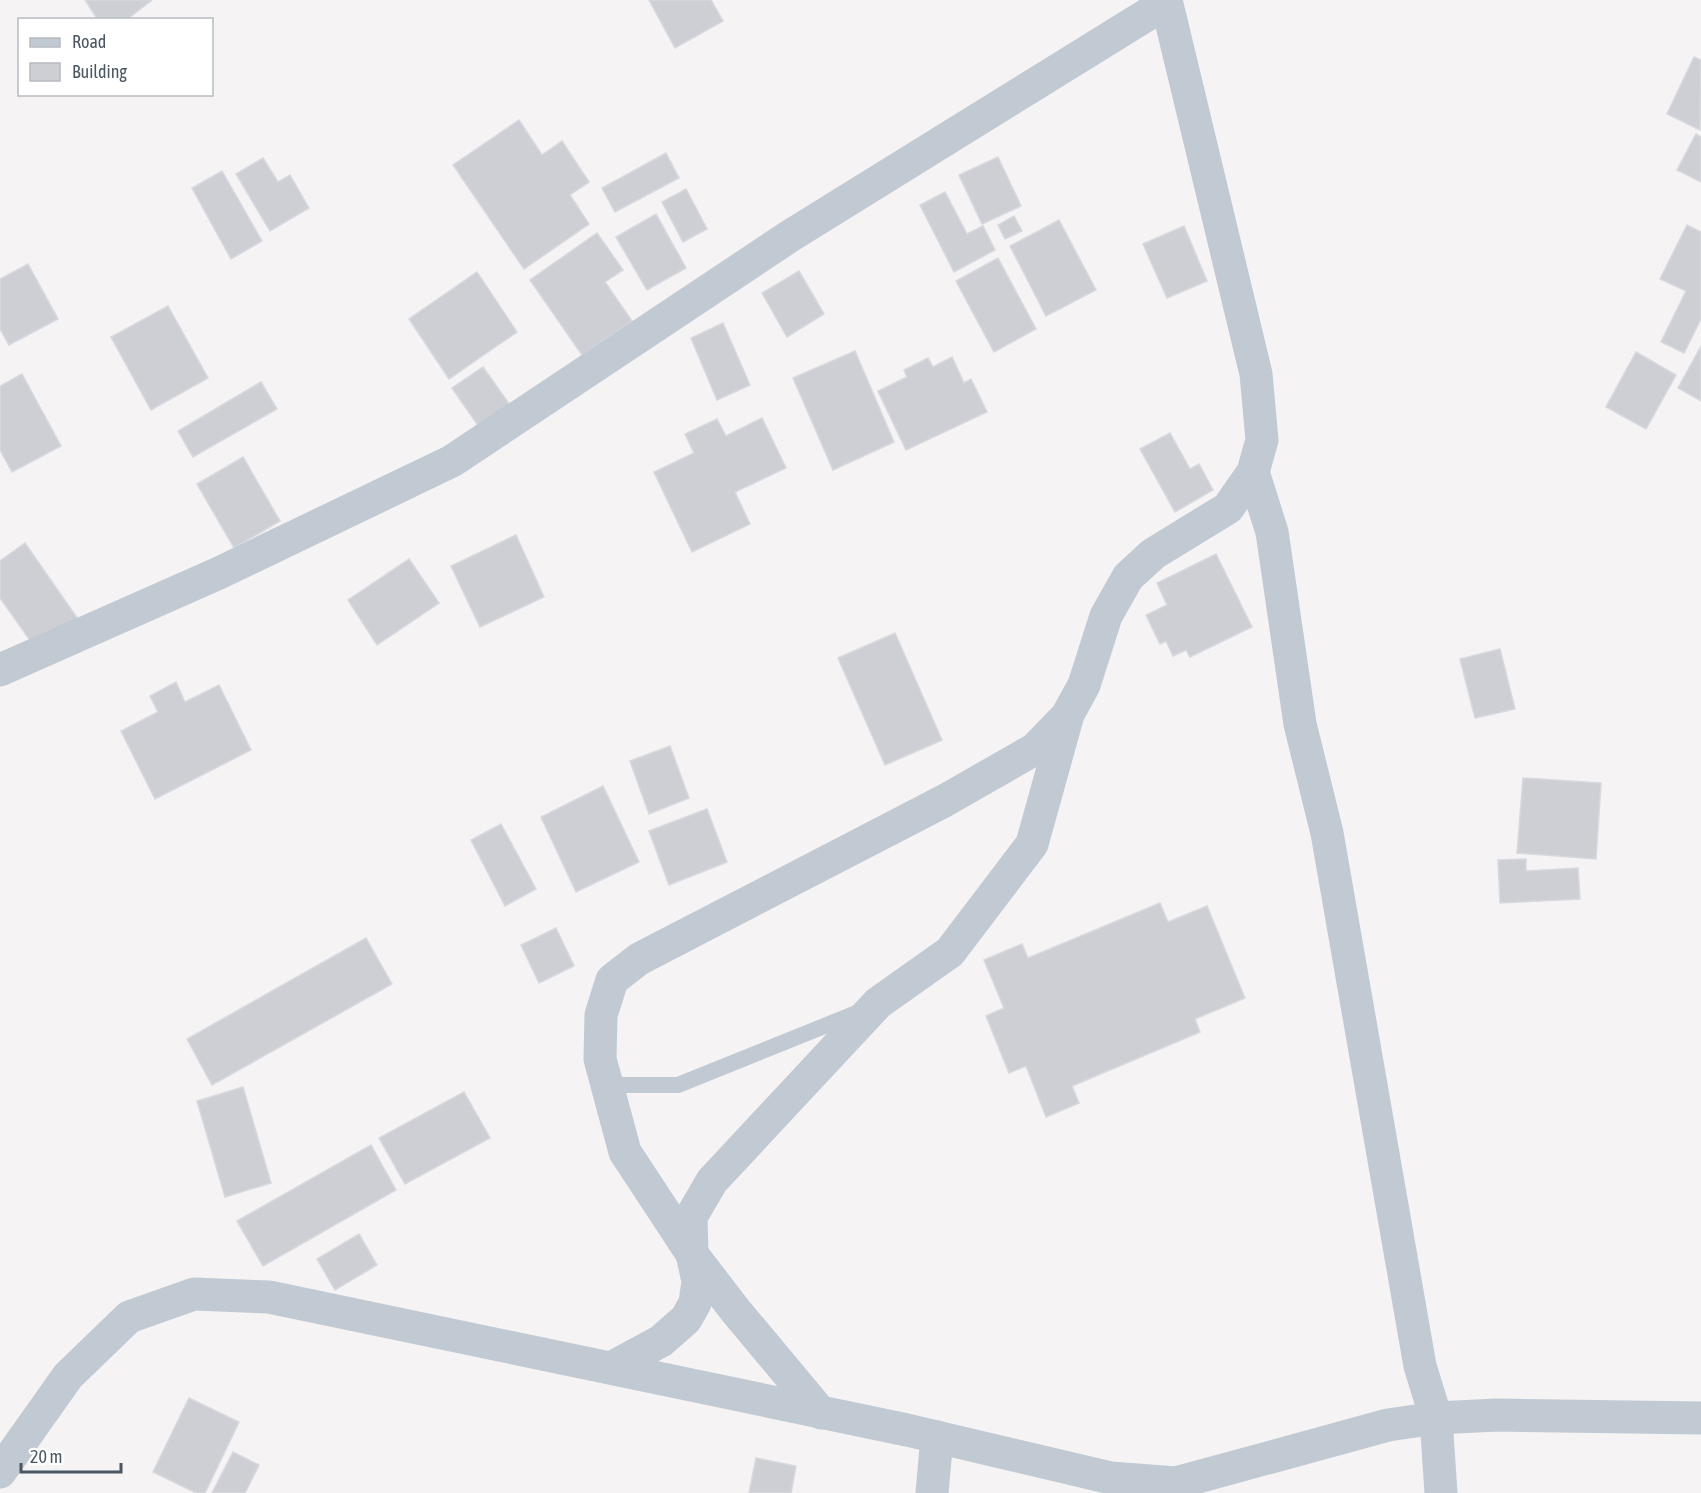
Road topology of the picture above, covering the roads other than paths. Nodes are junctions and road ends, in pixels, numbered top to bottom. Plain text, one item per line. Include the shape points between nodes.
1 (1166, 1) edge
2 (1253, 472) junction
3 (0, 670) edge
4 (1067, 716) junction
5 (878, 1003) junction
6 (607, 1085) junction
7 (692, 1254) junction
8 (611, 1368) junction
9 (821, 1413) junction
10 (1436, 1418) junction
11 (1701, 1418) edge
12 (937, 1437) junction
13 (0, 1472) edge
14 (932, 1493) edge
15 (1441, 1493) edge

1 - 2 street via 1256,374 1262,440
1 - 3 street via 790,236 453,461 219,573
2 - 4 street via 1228,508 1153,554 1128,577 1106,616 1084,685
2 - 10 street via 1272,532 1300,724 1327,834 1420,1366
4 - 5 street via 1032,844 950,952
4 - 6 street via 1035,749 639,959 612,980 601,1015 600,1059
5 - 6 lane via 678,1084
5 - 7 street via 712,1181 691,1217
6 - 7 street via 625,1152
7 - 8 street via 698,1281 695,1304 686,1319 661,1341
7 - 9 street
8 - 9 street
8 - 13 street via 269,1297 195,1294 129,1317 68,1376
9 - 12 street
10 - 11 street
10 - 12 street via 1388,1425 1176,1483 1111,1478
10 - 15 street
12 - 14 street

